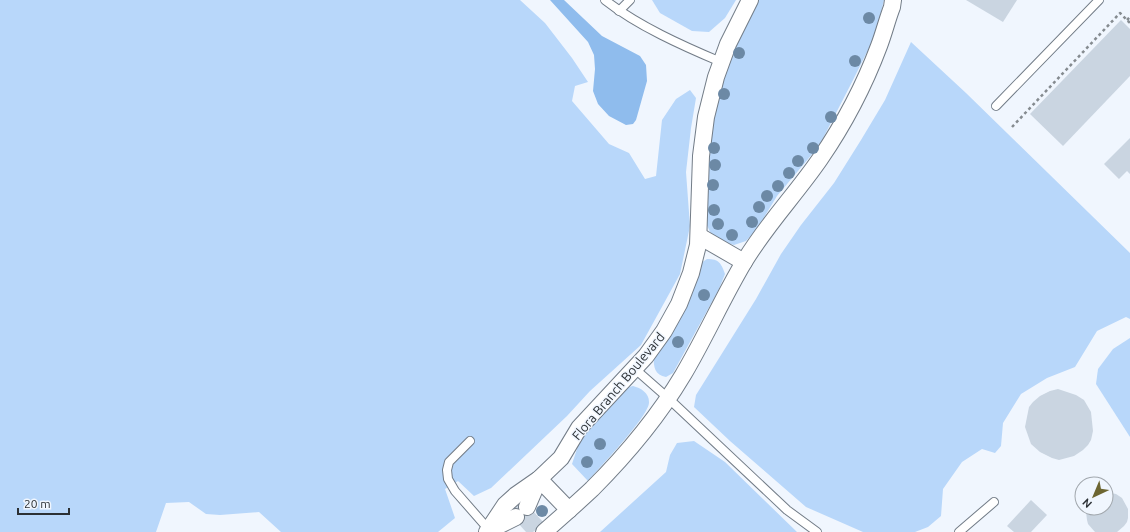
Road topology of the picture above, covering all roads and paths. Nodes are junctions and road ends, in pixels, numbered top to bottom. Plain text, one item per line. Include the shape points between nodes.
1 (605, 0) edge
2 (630, 0) edge
3 (750, 0) edge
4 (893, 0) edge
5 (1099, 0) edge
6 (619, 11) junction
7 (1130, 17) edge
8 (1127, 20) junction
9 (1130, 23) edge
10 (721, 62) junction
11 (996, 106) dead end
12 (1012, 127) dead end
13 (699, 236) junction
14 (744, 262) junction
15 (635, 369) junction
16 (668, 398) junction
17 (470, 441) dead end
18 (539, 479) junction
19 (994, 502) dead end
20 (569, 510) junction
21 (489, 531) edge
22 (544, 532) edge
23 (817, 532) edge
24 (959, 532) edge

1 - 6 lane
2 - 6 lane
3 - 10 street, Flora Branch Boulevard
4 - 14 street via 879,47 844,121 819,160
5 - 11 lane
6 - 10 lane
7 - 8 path
8 - 9 path
8 - 12 path via 1120,13
10 - 13 street, Flora Branch Boulevard via 706,117 701,156
13 - 14 street
13 - 15 street, Flora Branch Boulevard via 691,273 679,304 664,331
14 - 16 street
15 - 16 lane
15 - 18 street, Flora Branch Boulevard via 579,428 561,458
16 - 20 street via 624,456
16 - 23 lane via 787,510
17 - 21 lane via 449,462 448,479
18 - 20 street
18 - 21 street, Flora Branch Boulevard via 505,506
18 - 21 street via 521,512
19 - 24 lane
20 - 22 street

